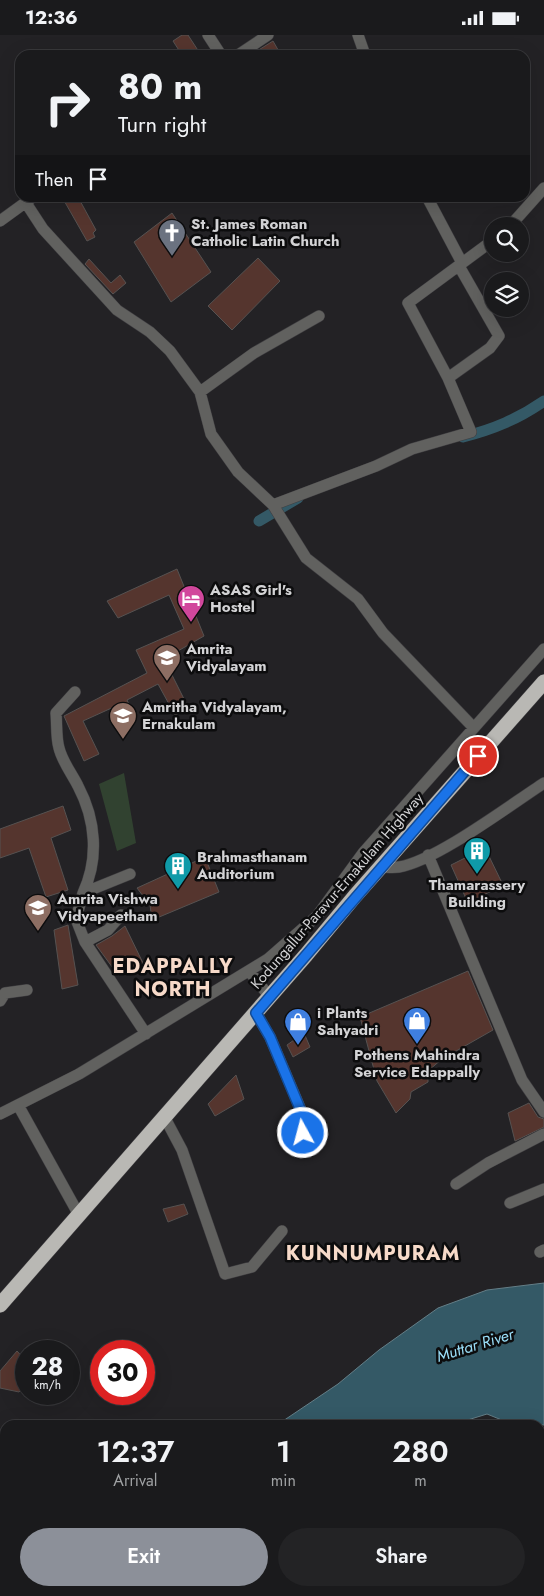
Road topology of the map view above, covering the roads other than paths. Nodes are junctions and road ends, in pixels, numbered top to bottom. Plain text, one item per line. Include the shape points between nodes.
1 (208, 35) edge
2 (268, 35) edge
3 (358, 35) edge
4 (218, 50) edge
5 (246, 50) edge
6 (364, 50) edge
7 (544, 188) edge
8 (26, 202) edge
9 (30, 202) edge
10 (430, 202) edge
11 (518, 217) edge
12 (0, 221) edge
13 (484, 247) edge
14 (461, 264) junction
15 (319, 316) dead end
16 (448, 378) junction
17 (200, 392) junction
18 (276, 510) junction
19 (544, 649) edge
20 (544, 682) edge
21 (76, 692) dead end
22 (473, 727) junction
23 (544, 783) edge
24 (428, 855) junction
25 (380, 867) junction
26 (130, 874) dead end
27 (82, 893) junction
28 (121, 915) dead end
29 (317, 917) junction
30 (328, 929) junction
31 (85, 942) junction
32 (249, 971) junction
33 (27, 990) dead end
34 (270, 997) junction
35 (0, 1001) edge
36 (256, 1013) junction
37 (146, 1034) junction
38 (18, 1105) junction
39 (544, 1113) edge
40 (0, 1114) edge
41 (165, 1118) junction
42 (544, 1134) edge
43 (288, 1143) dead end
44 (456, 1183) dead end
45 (544, 1189) edge
46 (510, 1203) dead end
47 (79, 1215) junction
48 (282, 1231) dead end
49 (0, 1305) edge

1 - 4 street
2 - 5 street
3 - 6 street
7 - 11 street
8 - 12 street
9 - 17 street via 43,229 97,290 117,310 150,332 170,351
10 - 14 street
13 - 14 street
14 - 16 street via 499,336 490,348
14 - 16 street via 408,303
15 - 17 street via 254,353
16 - 18 street via 471,433 412,449
17 - 18 street via 211,434 238,473
18 - 22 street via 306,558 358,599 383,633
19 - 22 street
20 - 25 highway, Kodungallur-Paravur-Ernakulam Highway
21 - 27 street via 56,713 59,749 89,814 95,848 90,877
22 - 29 street via 363,853
23 - 24 street
24 - 25 street via 398,867
24 - 39 street via 522,1080
25 - 30 highway, Kodungallur-Paravur-Ernakulam Highway
26 - 27 street
27 - 31 street via 76,919
28 - 31 street via 108,930
29 - 30 street
29 - 32 street via 290,942
30 - 34 highway, Kodungallur-Paravur-Ernakulam Highway
31 - 37 street
32 - 34 street
32 - 37 street
33 - 35 street via 5,993
34 - 36 highway, Kodungallur-Paravur-Ernakulam Highway
36 - 41 highway, Kodungallur-Paravur-Ernakulam Highway
36 - 43 street via 270,1037 306,1123 303,1133
37 - 38 street
38 - 40 street
38 - 47 street
41 - 47 highway, Kodungallur-Paravur-Ernakulam Highway
41 - 48 street via 182,1150 225,1274 252,1267
42 - 44 street
45 - 46 street
47 - 49 highway, Kodungallur-Paravur-Ernakulam Highway

